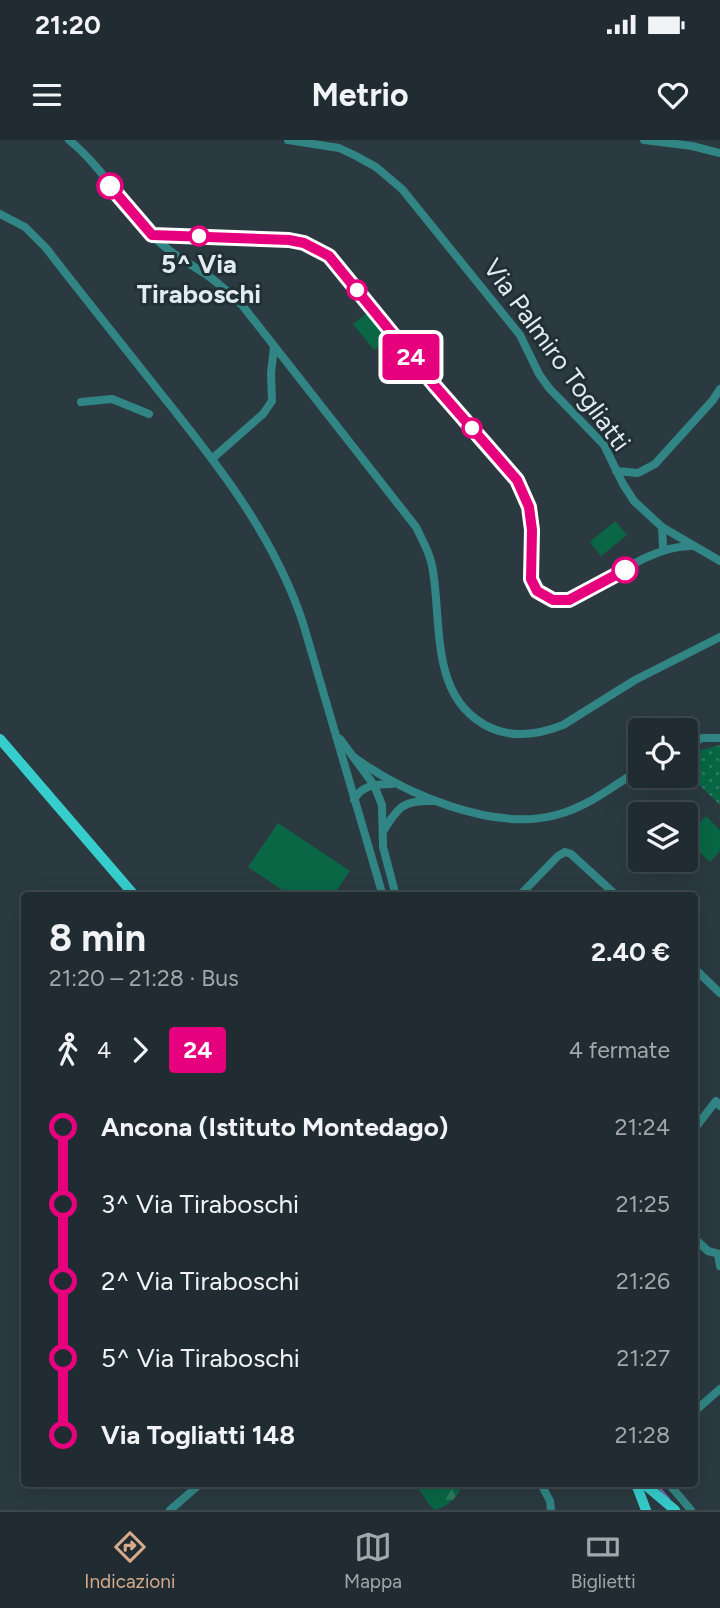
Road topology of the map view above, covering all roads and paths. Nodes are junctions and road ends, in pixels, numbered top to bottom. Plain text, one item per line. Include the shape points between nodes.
1 (68, 140) edge
2 (288, 140) edge
3 (644, 140) edge
4 (720, 153) edge
5 (0, 214) edge
6 (152, 235) junction
7 (274, 347) junction
8 (720, 389) edge
9 (82, 402) dead end
10 (149, 414) dead end
11 (213, 458) junction
12 (615, 471) junction
13 (662, 527) junction
14 (677, 537) junction
15 (692, 546) junction
16 (667, 547) junction
17 (720, 561) edge
18 (720, 637) edge
19 (336, 733) junction
20 (717, 739) edge
21 (0, 740) edge
22 (698, 745) edge
23 (355, 758) junction
24 (628, 776) edge
25 (374, 785) junction
26 (398, 785) junction
27 (354, 800) junction
28 (439, 801) junction
29 (384, 830) junction
30 (132, 892) edge
31 (382, 892) edge
32 (395, 892) edge
33 (523, 892) edge
34 (613, 892) edge
35 (698, 972) edge
36 (720, 993) edge
37 (720, 1106) edge
38 (698, 1124) edge
39 (698, 1242) edge
40 (719, 1254) edge
41 (720, 1266) edge
42 (720, 1389) edge
43 (698, 1408) edge
44 (197, 1487) edge
45 (543, 1487) edge
46 (637, 1487) edge
47 (648, 1487) edge
48 (672, 1487) edge
49 (170, 1510) edge
50 (551, 1510) edge
51 (646, 1510) edge
52 (675, 1510) edge
53 (691, 1510) edge

1 - 6 street
2 - 12 street, Via Palmiro Togliatti via 339,148 376,167 402,189 520,335 549,388 604,445
3 - 4 street
5 - 11 street via 25,227 46,248
6 - 7 street via 178,259 226,290
6 - 16 street via 289,240 329,256 517,480 529,507 531,579 546,597 569,600
7 - 11 street via 272,401
7 - 18 street via 420,535 433,569 447,682 473,717 504,732 548,731
8 - 12 street via 656,464 638,473
9 - 10 street via 112,399
11 - 19 street via 289,583
12 - 13 street, Via Palmiro Togliatti via 634,501
13 - 14 street, Via Palmiro Togliatti
13 - 16 street
14 - 15 street, Via Palmiro Togliatti
14 - 16 street
15 - 16 street
15 - 17 street, Via Palmiro Togliatti
19 - 23 street
19 - 27 street
20 - 22 street
21 - 30 main road
23 - 25 street
23 - 26 street
24 - 28 street via 577,807 539,819 488,817
25 - 26 street
25 - 27 street via 360,791
25 - 29 street
26 - 28 street
27 - 31 street
28 - 29 street via 399,807
29 - 32 street via 386,864
33 - 34 street via 565,852
35 - 36 street
37 - 38 street via 716,1101
39 - 40 street
40 - 41 street
42 - 43 street
44 - 49 street
45 - 50 street
46 - 51 main road
47 - 52 main road
48 - 53 street

